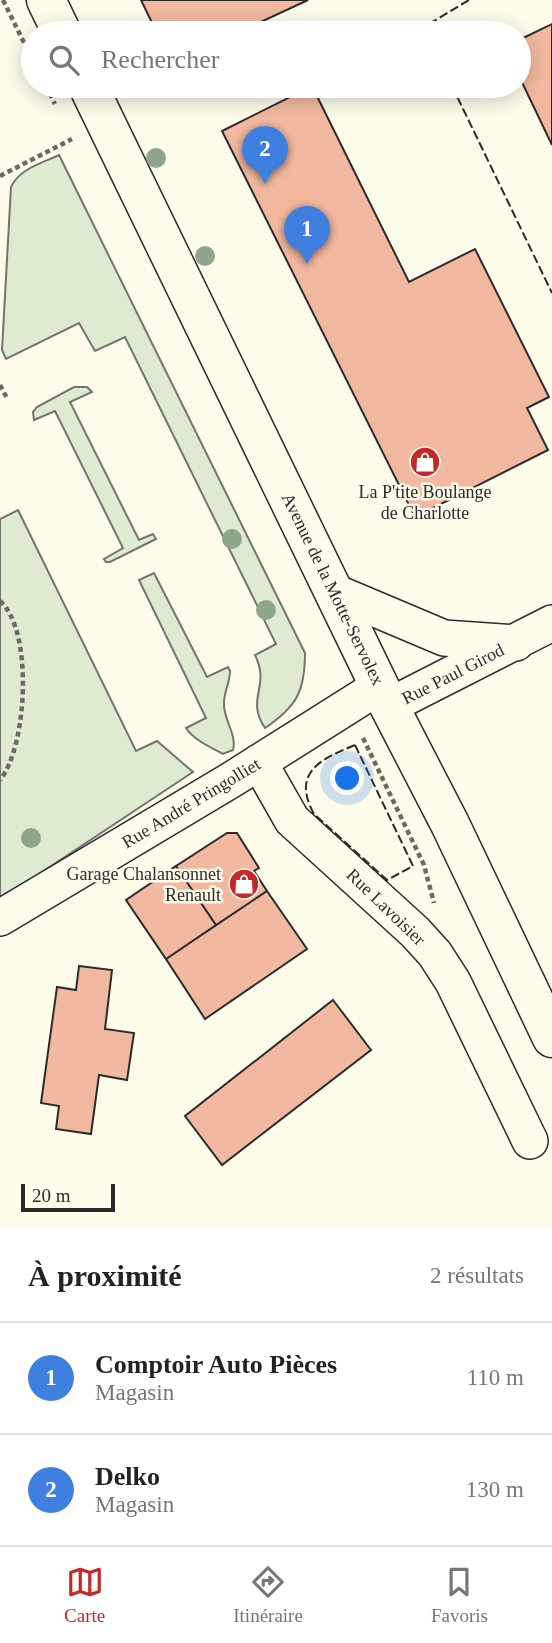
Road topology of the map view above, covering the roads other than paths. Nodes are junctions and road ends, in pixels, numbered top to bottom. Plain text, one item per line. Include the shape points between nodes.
1 (94, 98) edge
2 (335, 592) junction
3 (552, 622) edge
4 (516, 643) junction
5 (384, 696) junction
6 (259, 762) junction
7 (0, 918) edge
8 (552, 1038) edge
9 (530, 1141) dead end

1 - 2 main road, Avenue de la Motte-Servolex
2 - 4 street, Rue Paul Girod via 444,638
2 - 5 main road, Avenue de la Motte-Servolex
3 - 4 street, Rue Paul Girod
4 - 5 street, Rue Paul Girod
5 - 6 street, Rue André Pringolliet
5 - 8 main road, Avenue de la Motte-Servolex
6 - 7 street, Rue André Pringolliet
6 - 9 street, Rue Lavoisier via 292,820 435,954

